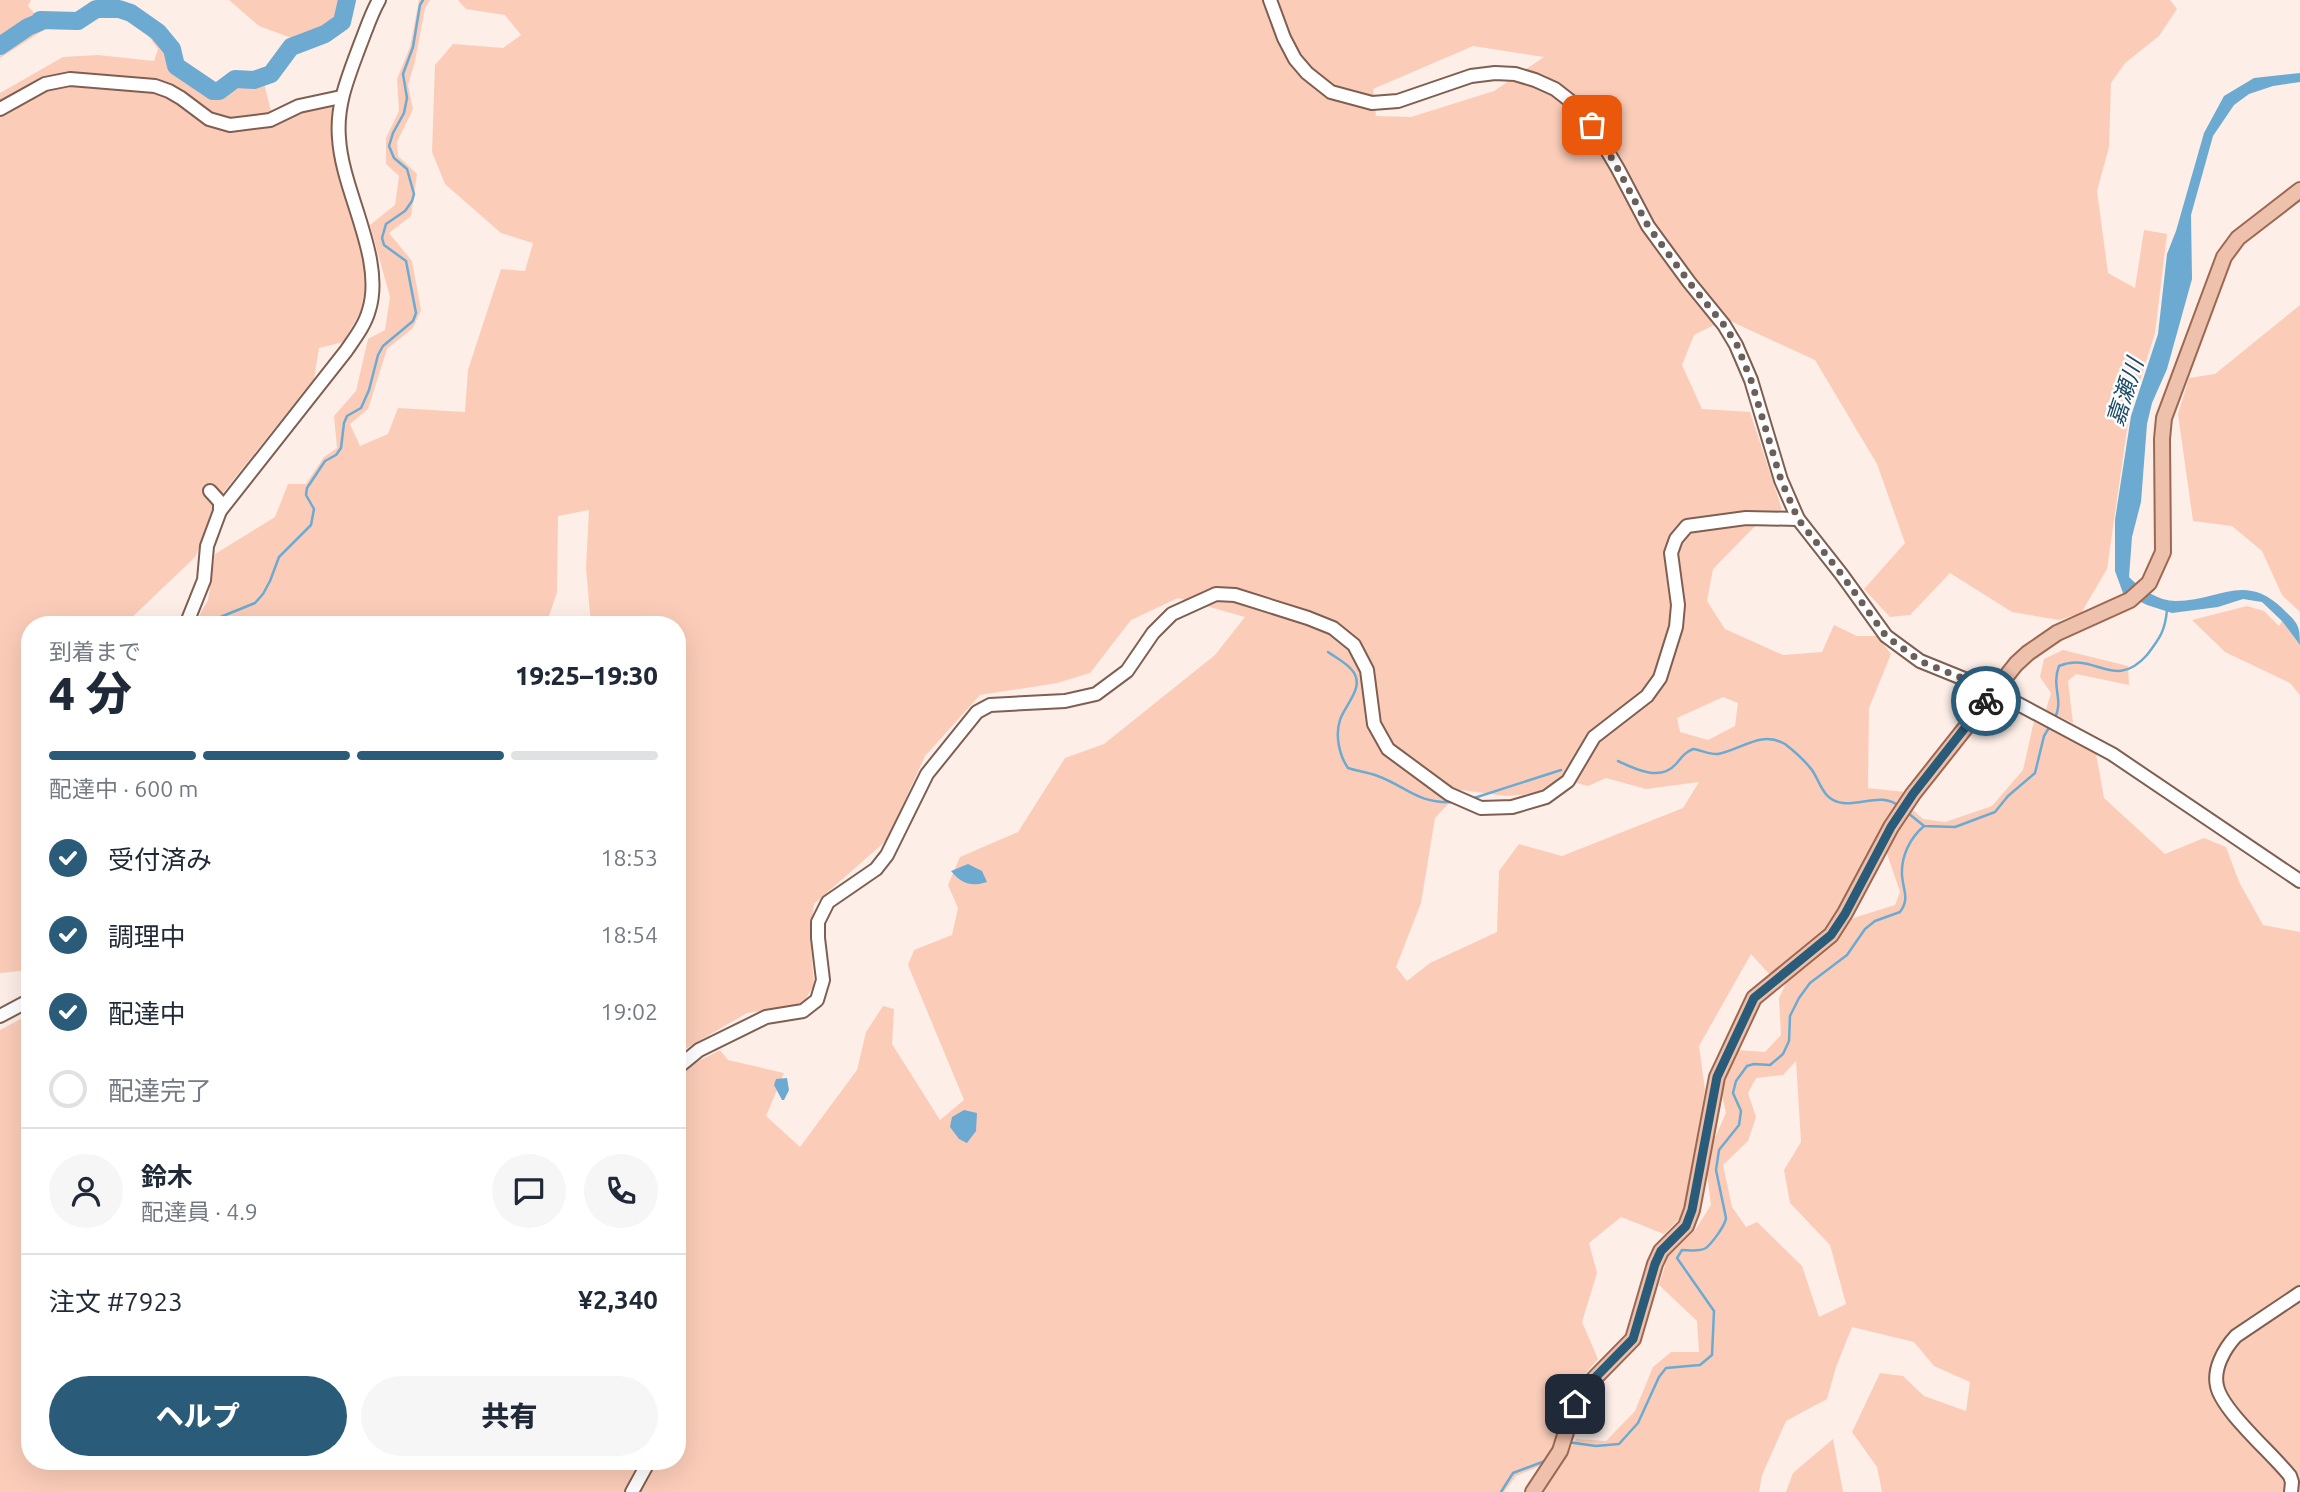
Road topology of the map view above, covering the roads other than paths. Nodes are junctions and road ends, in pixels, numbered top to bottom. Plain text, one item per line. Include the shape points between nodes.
1 (379, 0) edge
2 (1270, 0) edge
3 (341, 97) junction
4 (0, 109) edge
5 (2300, 190) edge
6 (210, 491) dead end
7 (220, 511) junction
8 (1798, 519) junction
9 (190, 616) edge
10 (1994, 691) junction
11 (2300, 881) edge
12 (21, 1005) edge
13 (0, 1016) edge
14 (686, 1061) edge
15 (2300, 1293) edge
16 (644, 1470) edge
17 (632, 1492) edge
18 (1533, 1492) edge
19 (2291, 1492) edge

1 - 3 street
2 - 8 street via 1295,58 1331,92 1372,103 1398,101 1471,76 1515,74 1555,89 1578,107 1648,226 1737,345
3 - 4 street via 299,106 270,120 230,125 209,120 181,98 155,86 70,79 45,84
3 - 7 street via 338,138 342,164 372,268 369,312 346,351
5 - 10 main road via 2238,238 2213,284 2164,418 2163,552 2149,583 2130,600 2057,633 2028,653
6 - 7 street via 220,502
7 - 9 street
8 - 10 street via 1892,641 1920,661
8 - 14 street via 1746,518 1687,526 1675,539 1671,553 1678,605 1660,678 1647,696 1594,737 1568,781 1546,797 1512,807 1481,808 1449,794 1388,749 1374,724 1367,670 1354,645 1333,628 1235,595 1216,594 1172,614 1153,632 1127,671 1096,694 1065,701 990,705 977,712 927,774 887,855 876,869 828,902 818,922 823,980 817,1000 803,1011 766,1017
10 - 11 street via 2112,754
10 - 18 main road via 1913,794 1831,935 1754,998 1717,1077 1686,1226 1661,1251 1633,1339 1581,1392 1560,1451
12 - 13 street
15 - 19 street via 2235,1336 2221,1358 2216,1380 2230,1409 2290,1476
16 - 17 street

